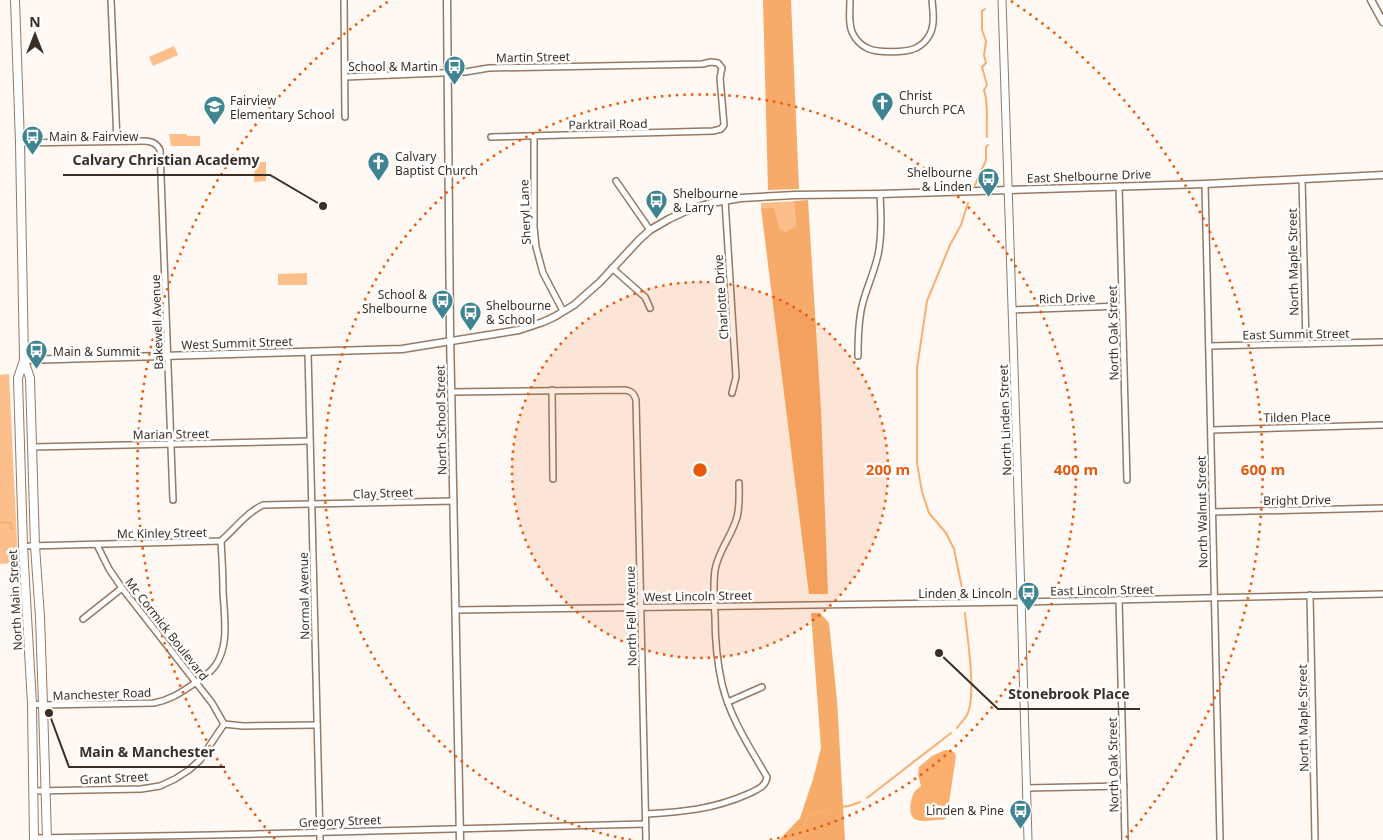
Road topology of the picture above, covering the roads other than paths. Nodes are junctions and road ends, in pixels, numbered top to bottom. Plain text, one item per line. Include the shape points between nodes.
1 (15, 0) edge
2 (110, 0) edge
3 (344, 0) edge
4 (447, 0) edge
5 (850, 0) edge
6 (932, 0) edge
7 (1002, 0) edge
8 (1370, 0) edge
9 (1383, 22) edge
10 (448, 72) junction
11 (345, 77) junction
12 (345, 117) dead end
13 (724, 126) joint
14 (534, 136) junction
15 (491, 137) dead end
16 (117, 141) junction
17 (20, 143) junction
18 (1383, 175) edge
19 (1302, 179) junction
20 (616, 181) dead end
21 (1205, 184) junction
22 (1119, 186) junction
23 (1008, 190) junction
24 (880, 194) junction
25 (725, 200) junction
26 (650, 230) junction
27 (612, 268) junction
28 (1122, 306) junction
29 (650, 308) dead end
30 (1012, 310) junction
31 (563, 311) junction
32 (450, 341) junction
33 (1383, 342) edge
34 (1306, 344) junction
35 (1209, 346) junction
36 (308, 352) junction
37 (168, 356) junction
38 (858, 356) dead end
39 (24, 360) junction
40 (552, 390) junction
41 (452, 392) junction
42 (732, 393) dead end
43 (1383, 425) edge
44 (1211, 430) junction
45 (310, 441) junction
46 (171, 444) junction
47 (32, 447) junction
48 (553, 479) dead end
49 (1127, 480) dead end
50 (738, 483) dead end
51 (173, 500) dead end
52 (454, 501) junction
53 (313, 504) junction
54 (1383, 508) edge
55 (1212, 512) junction
56 (221, 541) junction
57 (97, 545) junction
58 (32, 546) junction
59 (122, 588) junction
60 (1383, 594) edge
61 (1310, 595) junction
62 (1214, 597) junction
63 (1119, 600) junction
64 (1020, 602) junction
65 (822, 604) joint
66 (714, 606) junction
67 (641, 607) junction
68 (456, 610) junction
69 (83, 619) dead end
70 (196, 682) junction
71 (762, 687) dead end
72 (728, 702) junction
73 (32, 704) junction
74 (43, 705) junction
75 (224, 724) junction
76 (317, 725) junction
77 (1124, 786) junction
78 (1026, 788) junction
79 (33, 791) junction
80 (45, 791) junction
81 (646, 814) junction
82 (646, 824) junction
83 (460, 828) junction
84 (319, 832) junction
85 (213, 837) edge
86 (34, 839) edge
87 (47, 839) edge
88 (320, 840) edge
89 (460, 840) edge
90 (646, 840) edge
91 (1028, 840) edge
92 (1125, 840) edge
93 (1220, 840) edge
94 (1315, 840) edge

1 - 17 main road, North Main Street
2 - 16 street
3 - 11 street
4 - 10 street, North School Street
5 - 6 street via 851,26 856,40 872,50 895,51 912,49 927,38 933,25
7 - 23 main road, North Linden Street
8 - 9 street
10 - 11 street, Martin Street
10 - 13 street, Martin Street via 489,68 718,63 722,68
10 - 32 street, North School Street
11 - 12 street
13 - 14 street, Parktrail Road via 713,131
14 - 15 street, Parktrail Road
14 - 31 street, Sheryl Lane via 536,247 543,273
16 - 17 street
16 - 37 street, Bakewell Avenue via 148,141 157,145 161,153
17 - 39 main road, North Main Street
18 - 19 street, East Shelbourne Drive
19 - 21 street, East Shelbourne Drive
19 - 34 street, North Maple Street
20 - 26 street
21 - 22 street, East Shelbourne Drive
21 - 35 street, North Walnut Street
22 - 23 street, East Shelbourne Drive
22 - 28 street, North Oak Street
23 - 24 street, East Shelbourne Drive
23 - 30 main road, North Linden Street
24 - 25 street, East Shelbourne Drive
24 - 38 street via 880,246 862,308
25 - 26 street, East Shelbourne Drive via 680,214
25 - 42 street, Charlotte Drive via 736,377
26 - 27 street, East Shelbourne Drive
27 - 29 street via 645,297
27 - 31 street, West Summit Street via 590,291
28 - 30 street, Rich Drive
28 - 49 street, North Oak Street
30 - 64 main road, North Linden Street
31 - 32 street, West Summit Street via 518,330
32 - 36 street, West Summit Street via 402,349
32 - 41 street, North School Street
33 - 34 street, East Summit Street
34 - 35 street, East Summit Street
35 - 44 street, North Walnut Street
36 - 37 street, West Summit Street
36 - 45 street, Normal Avenue
37 - 39 street, West Summit Street
37 - 46 street, Bakewell Avenue
39 - 47 main road, North Main Street via 30,378
39 - 73 main road, North Main Street via 18,378
40 - 41 street
40 - 48 street
40 - 67 street, North Fell Avenue via 625,390 634,394
41 - 52 street, North School Street
43 - 44 street, Tilden Place
44 - 55 street, North Walnut Street
45 - 46 street, Marian Street
45 - 53 street, Normal Avenue
46 - 47 street, Marian Street
46 - 51 street, Bakewell Avenue
47 - 58 main road, North Main Street
50 - 66 street via 739,507 716,569
52 - 53 street, Clay Street
52 - 68 street, North School Street
53 - 56 street, Mc Kinley Street via 263,505 252,510
53 - 76 street, Normal Avenue
54 - 55 street, Bright Drive
55 - 62 street, North Walnut Street
56 - 57 street, Mc Kinley Street
56 - 70 street, Manchester Road via 226,622 223,647 216,666
57 - 58 street, Mc Kinley Street
57 - 59 street, Mc Cormick Boulevard
58 - 74 main road, North Main Street via 40,617
59 - 69 street
59 - 70 street, Mc Cormick Boulevard
60 - 61 street, East Lincoln Street
61 - 62 street, East Lincoln Street
61 - 94 street, North Maple Street
62 - 63 street, East Lincoln Street
62 - 93 street, North Walnut Street
63 - 64 street, East Lincoln Street
63 - 77 street, North Oak Street
64 - 65 street, East Lincoln Street
64 - 78 main road, North Linden Street
65 - 66 street, West Lincoln Street
66 - 67 street, West Lincoln Street
66 - 72 street via 717,656
67 - 68 street, West Lincoln Street
67 - 81 street, North Fell Avenue
68 - 83 street, North School Street
70 - 74 street, Manchester Road via 177,696 154,703
70 - 75 street, Mc Cormick Boulevard
71 - 72 street
72 - 81 street via 750,750 767,777 765,785 714,807
73 - 74 street, Manchester Road
73 - 79 main road, North Main Street
74 - 80 main road, North Main Street
75 - 76 street
75 - 80 street, Grant Street via 200,760 160,786
76 - 84 street, Normal Avenue
77 - 78 street
77 - 92 street, North Oak Street
78 - 91 main road, North Linden Street
79 - 80 street, Grant Street
79 - 86 main road, North Main Street
80 - 87 main road, North Main Street
81 - 82 street, North Fell Avenue
82 - 83 street, Gregory Street
82 - 90 street, North Fell Avenue
83 - 84 street, Gregory Street
83 - 89 street, North School Street
84 - 85 street, Gregory Street
84 - 88 street, Normal Avenue
85 - 87 street, Gregory Street
86 - 87 street, Gregory Street

